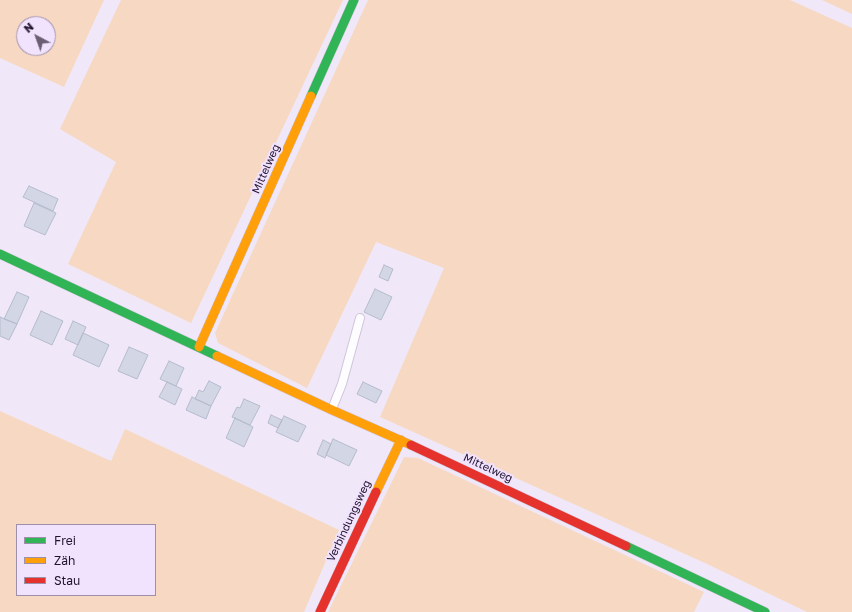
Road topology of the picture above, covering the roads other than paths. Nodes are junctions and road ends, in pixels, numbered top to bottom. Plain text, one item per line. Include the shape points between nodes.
1 (354, 0) edge
2 (0, 254) edge
3 (360, 318) dead end
4 (199, 347) junction
5 (332, 410) junction
6 (401, 440) junction
7 (320, 612) edge
8 (765, 612) edge

1 - 4 street, Mittelweg
2 - 4 street, Mittelweg
3 - 5 lane
4 - 5 street, Mittelweg
5 - 6 street, Mittelweg
6 - 7 street, Verbindungsweg
6 - 8 street, Mittelweg

